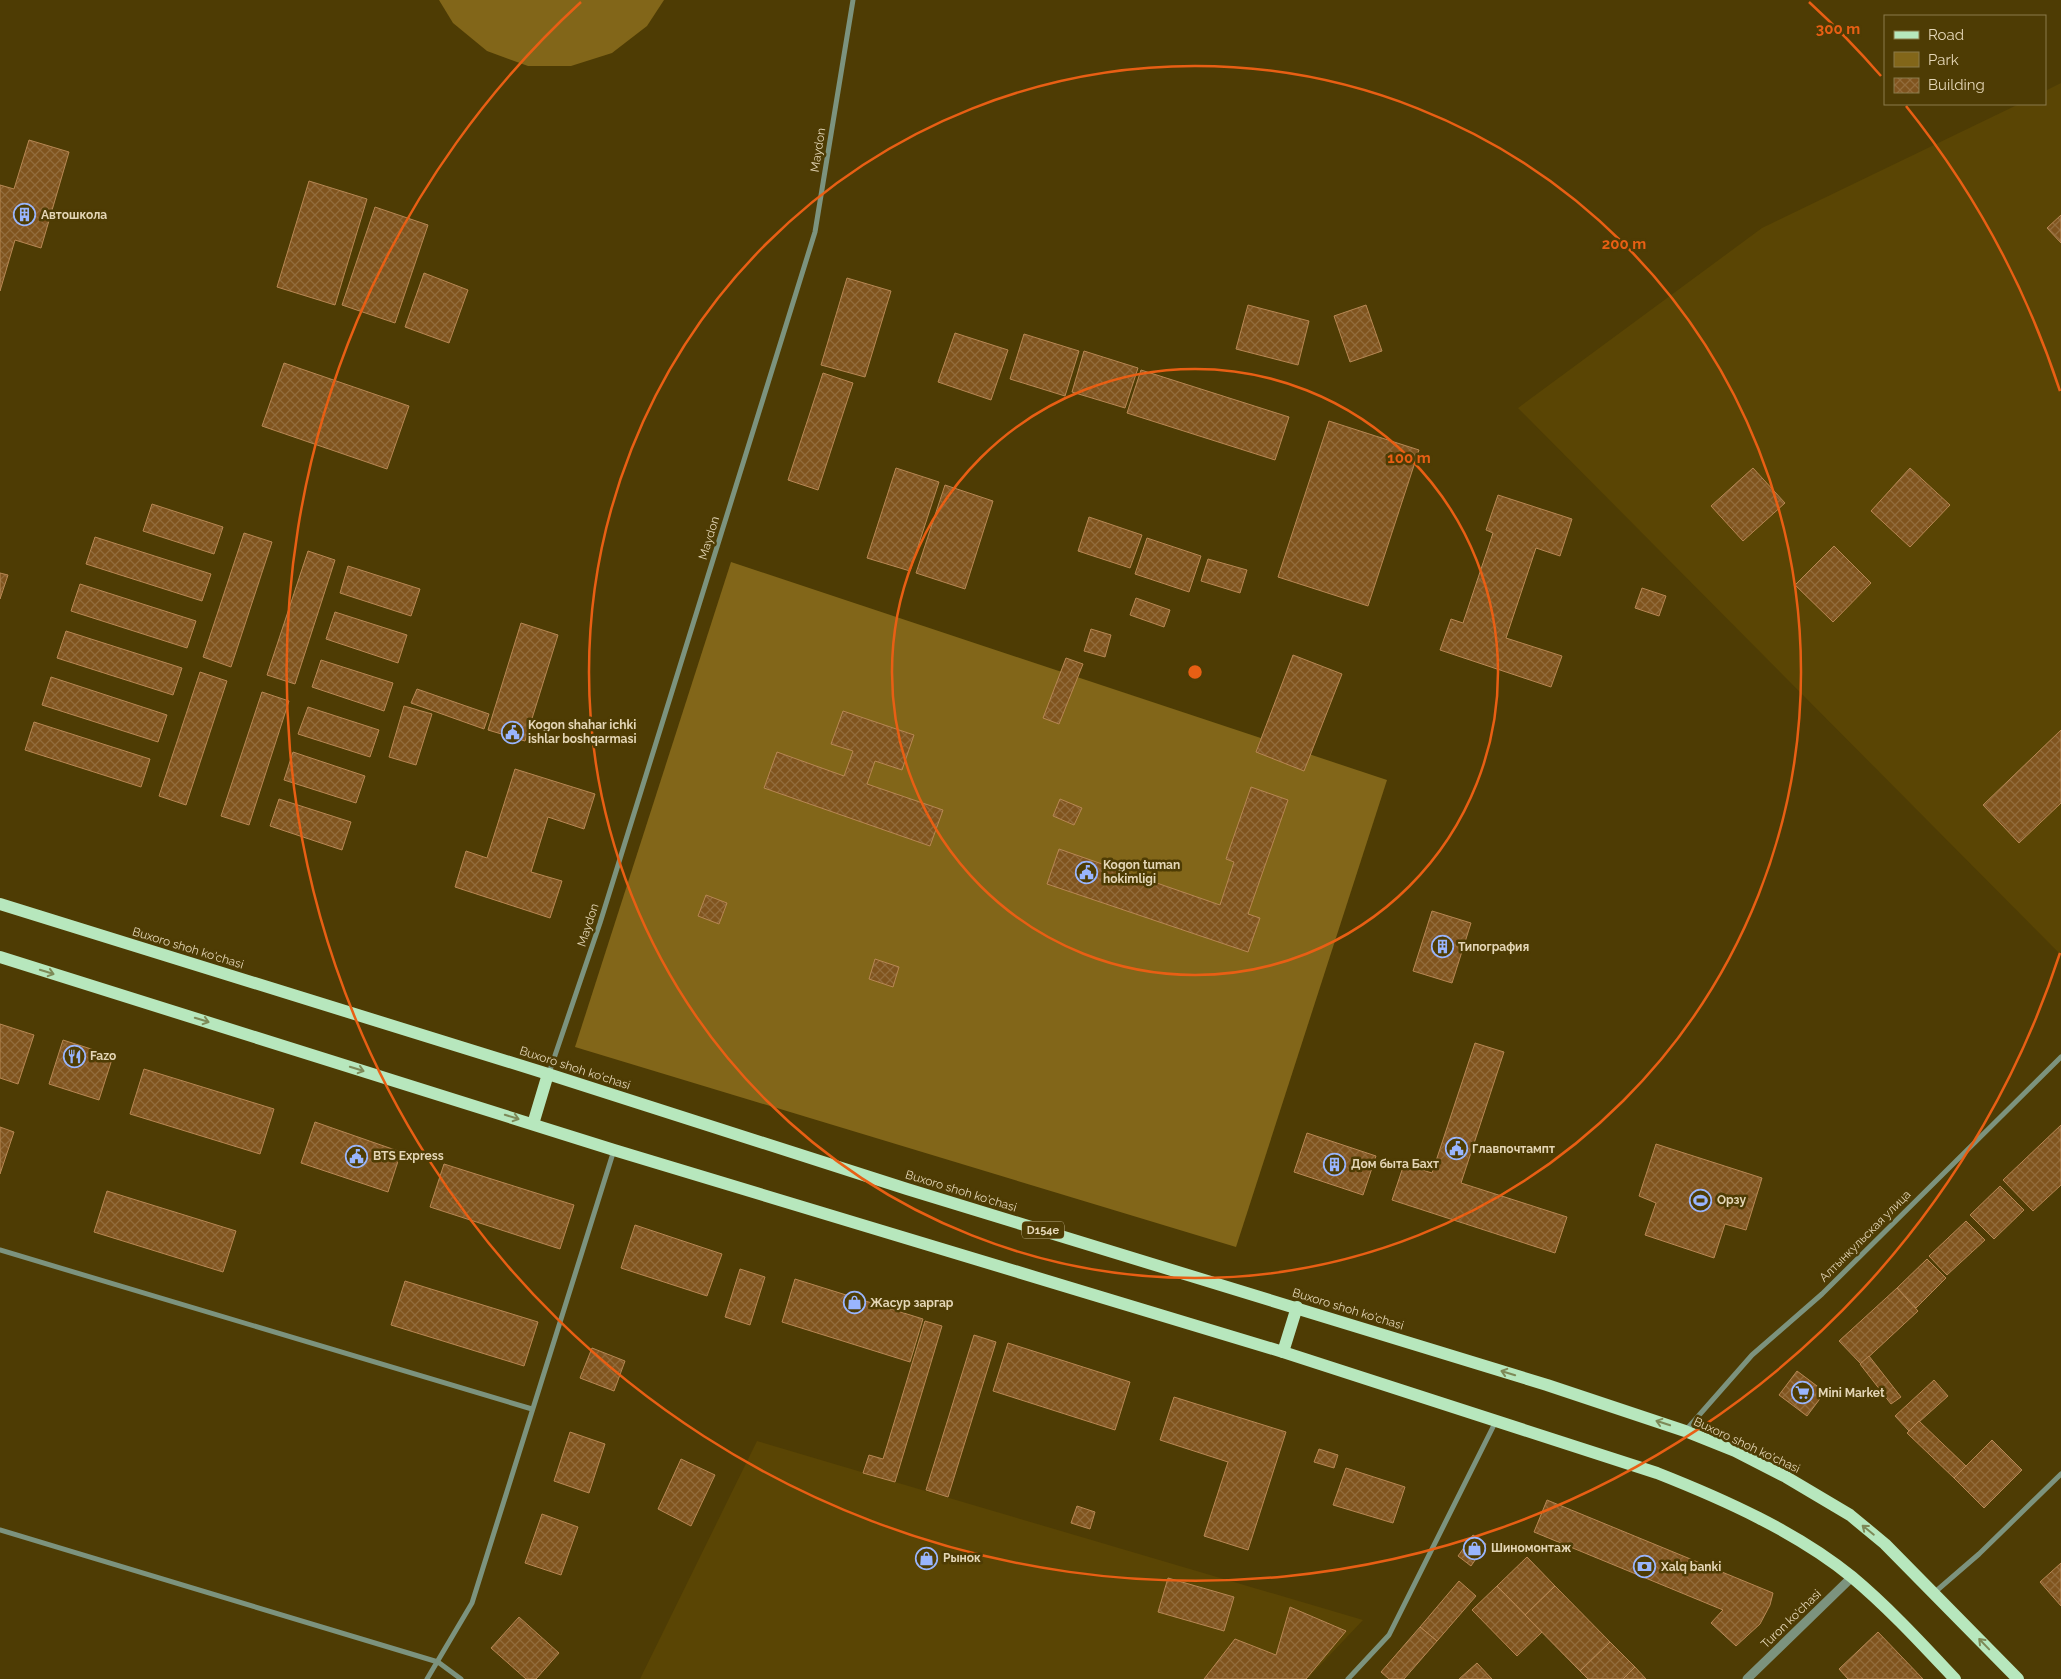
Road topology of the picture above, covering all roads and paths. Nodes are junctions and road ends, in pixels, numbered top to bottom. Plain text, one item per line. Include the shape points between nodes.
1 (853, 0) edge
2 (0, 904) edge
3 (0, 957) edge
4 (2061, 1057) edge
5 (548, 1074) junction
6 (533, 1124) junction
7 (614, 1150) junction
8 (0, 1250) edge
9 (1298, 1307) junction
10 (1283, 1352) junction
11 (532, 1409) junction
12 (1496, 1421) junction
13 (1685, 1431) junction
14 (2061, 1474) edge
15 (0, 1530) edge
16 (1852, 1577) junction
17 (1934, 1592) junction
18 (438, 1662) junction
19 (427, 1679) edge
20 (461, 1679) edge
21 (1348, 1679) edge
22 (1747, 1679) edge
23 (1955, 1679) edge
24 (2018, 1679) edge

1 - 5 street, Maydon via 815,232 603,914
2 - 5 main road, Buxoro shoh ko'chasi / D154e
3 -> 6 main road
4 - 13 street, Алтынкульская улица via 1822,1294 1752,1355
5 - 6 main road
5 - 9 main road, Buxoro shoh ko'chasi / D154e via 907,1189
6 - 7 main road
7 - 10 main road
7 - 11 street
8 - 11 street
9 - 10 main road
13 -> 9 main road, Buxoro shoh ko'chasi / D154e
10 - 12 main road
11 - 18 street via 472,1603
12 - 16 main road via 1692,1487 1762,1520
12 - 21 street via 1389,1635
17 -> 13 main road, Buxoro shoh ko'chasi / D154e via 1885,1544 1842,1510 1786,1477
14 - 17 street via 1979,1554
15 - 18 street
16 - 22 street, Turon ko'chasi
16 - 23 main road
24 -> 17 main road, Buxoro shoh ko'chasi / D154e
18 - 19 street
18 - 20 street

